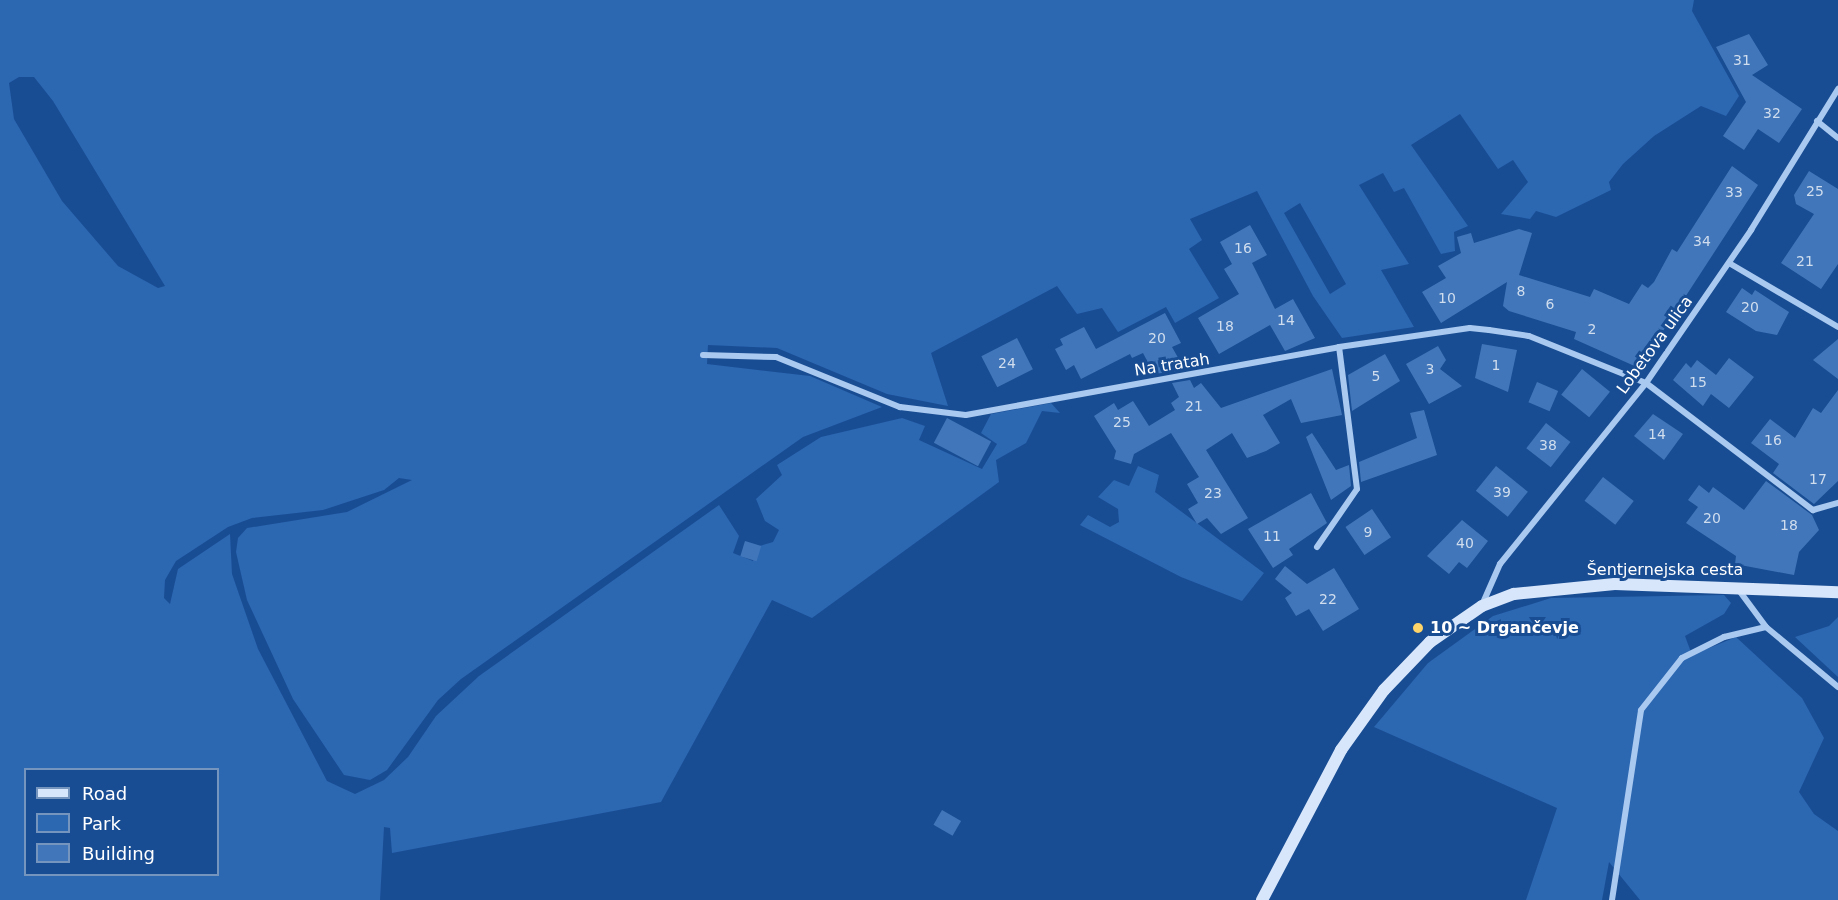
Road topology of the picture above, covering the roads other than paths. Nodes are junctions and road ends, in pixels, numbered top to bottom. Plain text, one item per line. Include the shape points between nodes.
1 (1838, 89) edge
2 (1817, 121) junction
3 (1838, 138) edge
4 (1729, 263) junction
5 (1838, 327) edge
6 (1339, 347) junction
7 (703, 355) dead end
8 (1646, 383) junction
9 (1838, 503) edge
10 (1317, 547) dead end
11 (1736, 587) junction
12 (1838, 592) edge
13 (1482, 606) junction
14 (1766, 627) junction
15 (1838, 687) edge
16 (1262, 900) edge
17 (1612, 900) edge

1 - 2 street, Lobetova ulica
2 - 3 street
2 - 4 street, Lobetova ulica
4 - 5 street
4 - 8 street, Lobetova ulica
6 - 7 street, Na tratah via 966,415 900,407 776,357
6 - 8 street, Na tratah via 1470,328 1529,336
6 - 10 street via 1357,489
8 - 9 street, Na tratah via 1813,510
8 - 13 street, Lobetova ulica via 1500,564
11 - 12 main road, Šentjernejska cesta
11 - 13 main road, Šentjernejska cesta via 1593,585 1514,594
11 - 14 street
13 - 16 main road, Šentjernejska cesta via 1430,642 1401,671 1341,750
14 - 15 street
14 - 17 street via 1724,637 1682,658 1641,710

